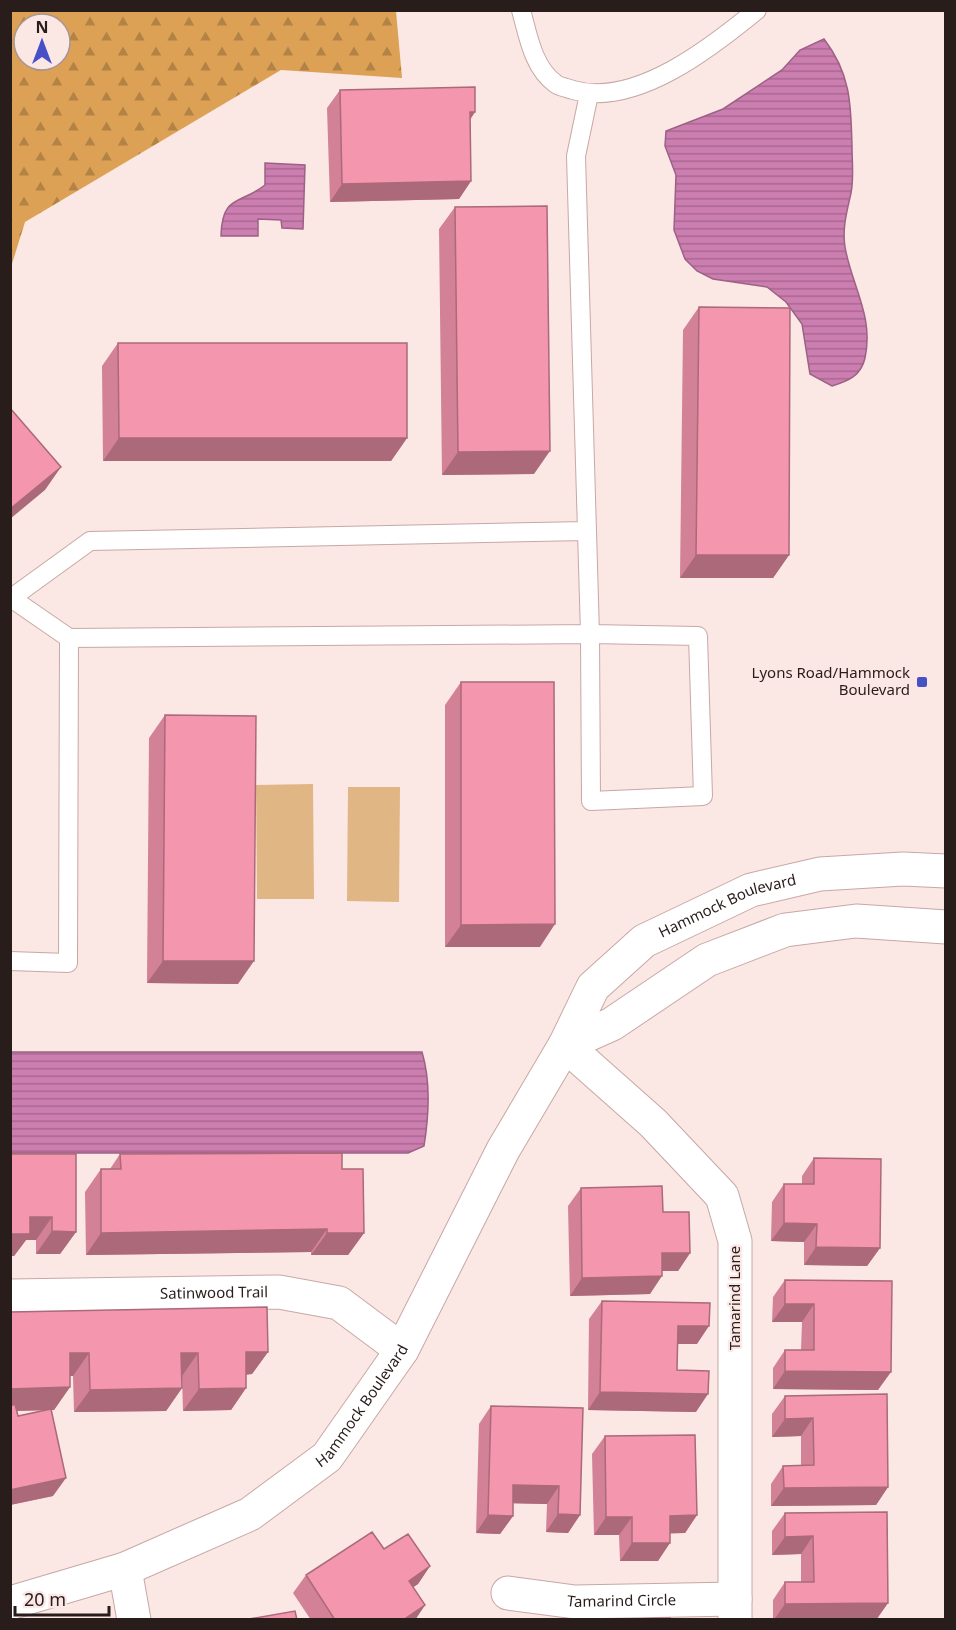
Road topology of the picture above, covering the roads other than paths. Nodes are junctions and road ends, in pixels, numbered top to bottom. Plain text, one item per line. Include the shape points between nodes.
1 (521, 10) edge
2 (757, 10) edge
3 (589, 94) junction
4 (586, 531) junction
5 (11, 598) edge
6 (590, 634) junction
7 (69, 638) junction
8 (945, 871) edge
9 (945, 927) edge
10 (10, 961) edge
11 (565, 1046) junction
12 (10, 1296) edge
13 (402, 1350) junction
14 (125, 1569) junction
15 (508, 1593) dead end
16 (10, 1603) edge
17 (735, 1609) edge
18 (134, 1620) edge

1 - 3 lane via 534,57 556,84
2 - 3 lane via 682,66 625,89
3 - 4 lane via 576,156
4 - 5 lane via 90,541
4 - 6 lane
5 - 7 lane
6 - 6 lane via 591,801 703,796 698,636
6 - 7 lane
7 - 10 lane via 68,963
8 - 11 street, Hammock Boulevard via 903,869 820,874 751,890 644,940 593,987
9 - 11 street via 856,921 785,930 707,960 612,1024
11 - 13 street, Hammock Boulevard via 503,1150
11 - 17 street, Tamarind Lane via 653,1123 722,1196 729,1218 735,1240
12 - 13 street, Satinwood Trail via 279,1292 339,1303
13 - 14 street, Hammock Boulevard via 327,1457 250,1514
14 - 16 street, Hammock Boulevard
14 - 18 street
15 - 17 street, Tamarind Circle via 575,1602

